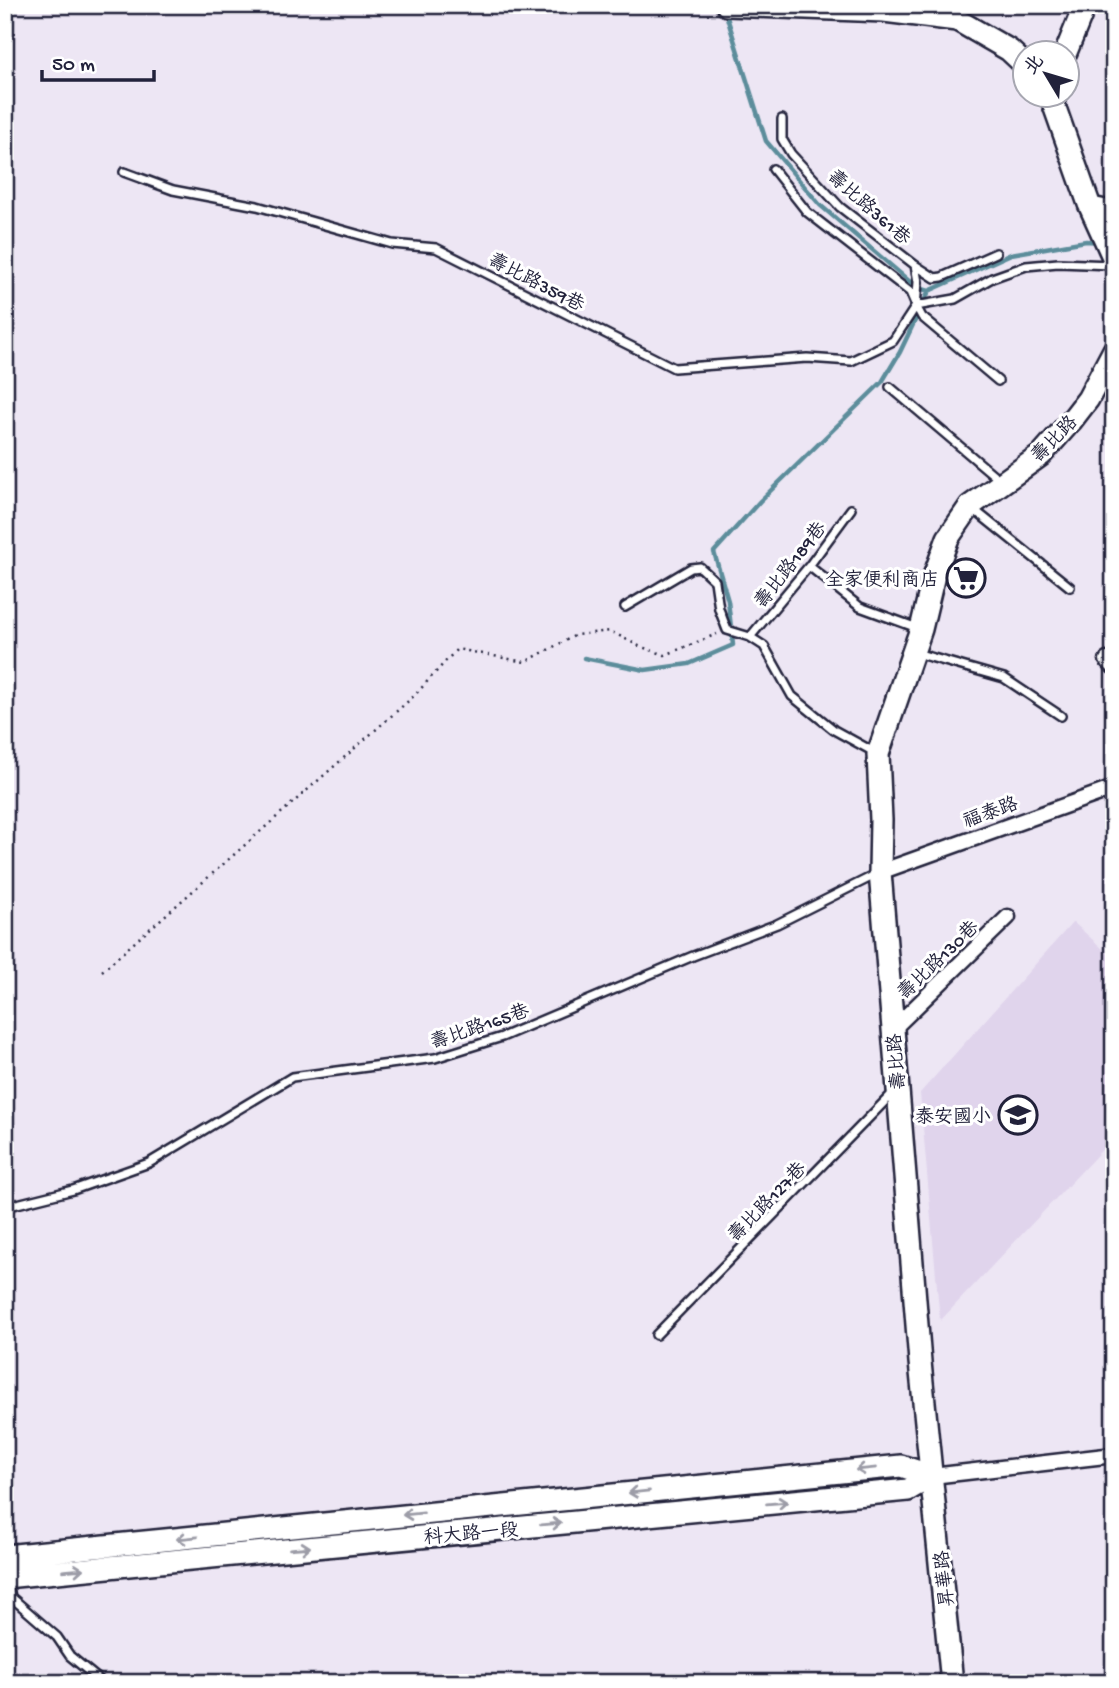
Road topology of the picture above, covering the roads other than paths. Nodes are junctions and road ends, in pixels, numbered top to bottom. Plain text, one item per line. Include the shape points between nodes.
1 (727, 5) edge
2 (1085, 5) edge
3 (752, 6) edge
4 (1072, 38) edge
5 (1010, 51) edge
6 (1056, 108) edge
7 (782, 119) dead end
8 (773, 169) dead end
9 (124, 172) dead end
10 (1100, 211) edge
11 (996, 253) dead end
12 (1113, 260) edge
13 (915, 265) junction
14 (917, 295) joint
15 (916, 306) junction
16 (1114, 350) edge
17 (998, 381) dead end
18 (890, 387) dead end
19 (1002, 482) junction
20 (970, 506) junction
21 (851, 509) dead end
22 (809, 566) junction
23 (1070, 587) dead end
24 (625, 607) dead end
25 (920, 629) junction
26 (750, 637) junction
27 (913, 652) junction
28 (1061, 716) dead end
29 (878, 754) junction
30 (1114, 788) edge
31 (880, 872) junction
32 (1008, 917) dead end
33 (893, 1029) junction
34 (898, 1088) junction
35 (5, 1208) edge
36 (656, 1335) dead end
37 (1114, 1455) edge
38 (932, 1476) junction
39 (6, 1570) edge
40 (103, 1683) edge
41 (952, 1683) edge

1 - 3 main road
2 - 4 main road
3 - 5 main road via 884,11 957,20
6 - 10 main road
7 - 13 lane, 壽比路361巷 via 782,139 791,154 840,207
8 - 15 lane via 807,212 910,292
9 - 15 lane, 壽比路359巷 via 173,190 257,206 392,244 436,248 674,368 807,358 851,361 893,341
10 - 12 main road
11 - 13 lane via 942,277 934,278
12 - 15 lane via 1026,266 955,299
13 - 14 lane, 壽比路361巷
14 - 15 lane, 壽比路359巷
15 - 17 lane via 922,317
16 - 19 main road, 壽比路 via 1071,421 1041,455
18 - 19 lane
19 - 20 main road, 壽比路
20 - 23 lane
20 - 25 main road, 壽比路 via 948,538
21 - 22 lane, 壽比路189巷
22 - 25 lane via 860,607
22 - 26 lane, 壽比路189巷
24 - 26 lane via 700,567 715,581 727,630
25 - 27 main road, 壽比路
26 - 29 lane via 764,646 792,696 834,730
27 - 28 lane via 1004,678
27 - 29 main road, 壽比路
29 - 31 main road, 壽比路
30 - 31 street, 福泰路
31 - 33 main road, 壽比路
31 - 35 lane, 壽比路165巷 via 777,924 502,1037 435,1058 292,1077 149,1163
32 - 33 street, 壽比路130巷
33 - 34 main road, 壽比路
34 - 36 lane, 壽比路127巷
34 - 38 main road, 壽比路
37 - 38 street
38 - 39 main road via 901,1466
38 - 41 main road, 昇華路
39 - 40 lane via 10,1597

